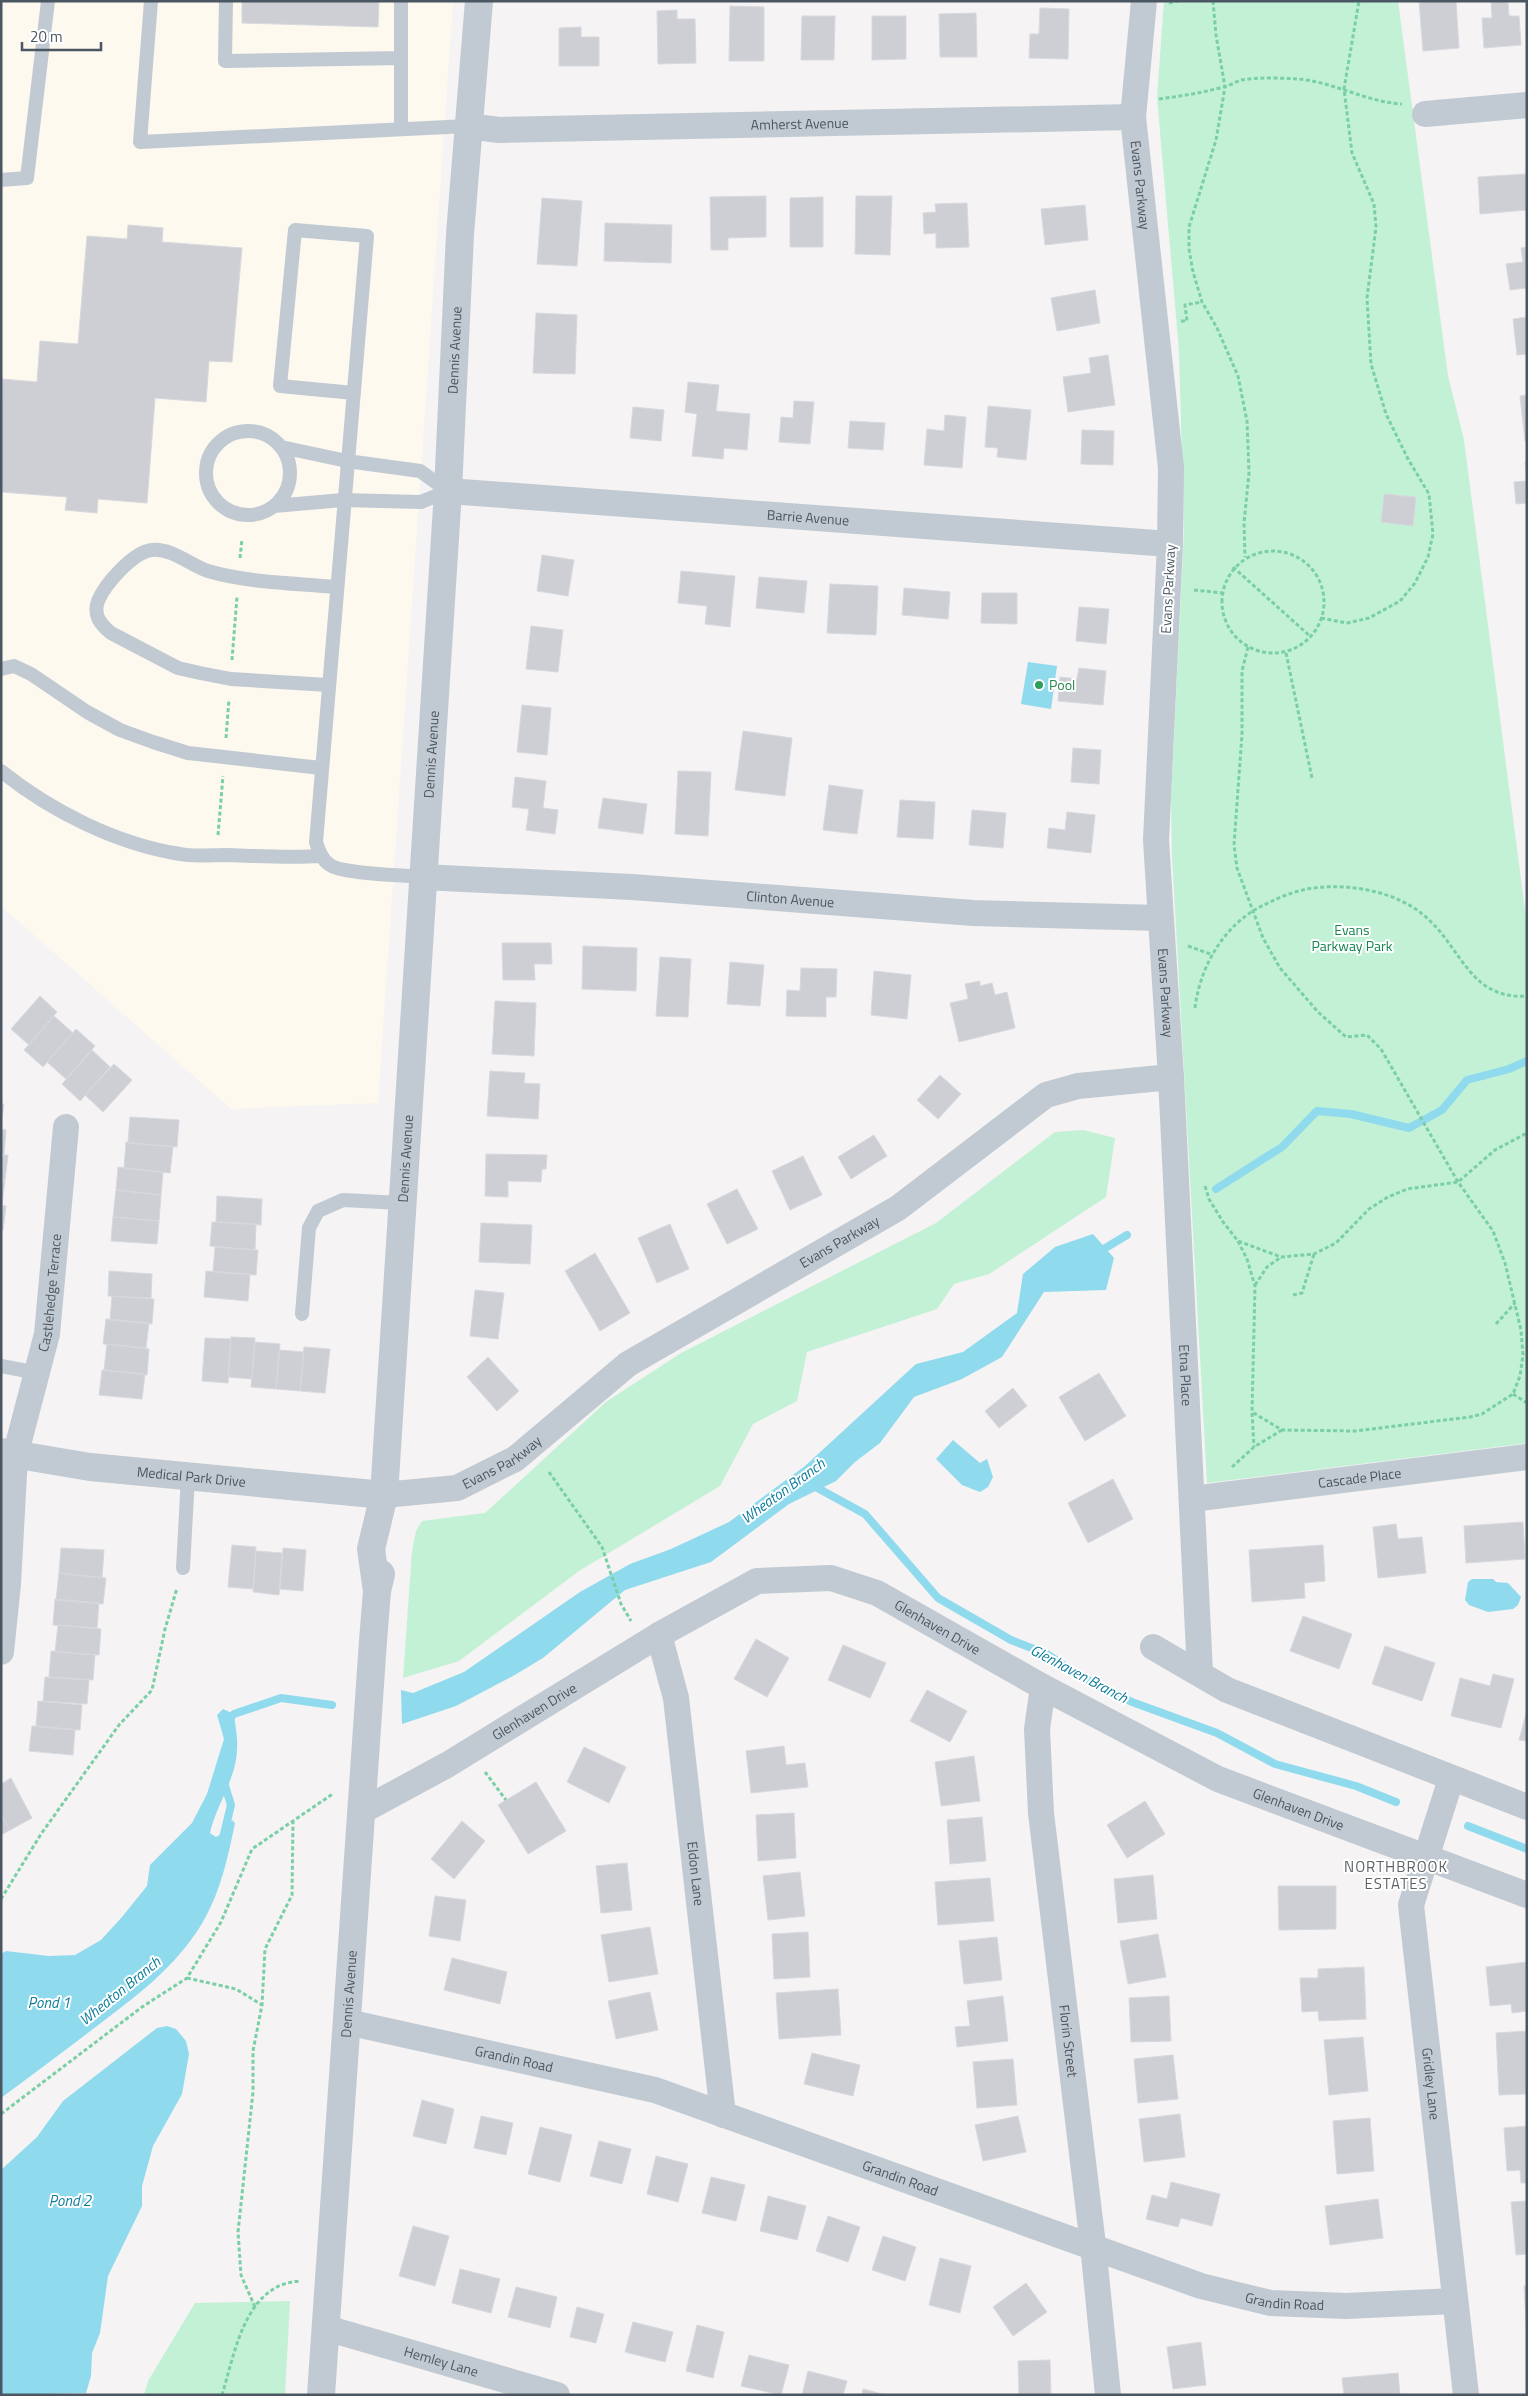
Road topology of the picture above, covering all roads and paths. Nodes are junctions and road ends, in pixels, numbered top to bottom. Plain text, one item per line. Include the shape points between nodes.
1 (48, 1) edge
2 (151, 1) edge
3 (226, 1) edge
4 (401, 1) edge
5 (479, 1) edge
6 (1144, 1) edge
7 (1178, 1) edge
8 (1213, 1) edge
9 (1359, 1) edge
10 (1171, 3) dead end
11 (401, 58) junction
12 (1225, 87) junction
13 (1344, 89) junction
14 (1527, 106) edge
15 (1143, 108) junction
16 (1425, 114) joint
17 (468, 126) junction
18 (401, 129) junction
19 (1, 180) edge
20 (1202, 302) junction
21 (1187, 321) dead end
22 (354, 393) junction
23 (281, 446) junction
24 (347, 461) junction
25 (448, 491) junction
26 (343, 500) junction
27 (274, 506) junction
28 (1170, 544) junction
29 (1245, 557) junction
30 (1233, 567) junction
31 (336, 586) junction
32 (1194, 590) dead end
33 (1223, 593) junction
34 (1321, 618) junction
35 (1311, 637) junction
36 (1248, 647) junction
37 (1286, 653) junction
38 (1, 669) edge
39 (328, 685) junction
40 (322, 768) junction
41 (1, 771) edge
42 (1312, 778) dead end
43 (321, 856) junction
44 (422, 877) junction
45 (1252, 910) junction
46 (1159, 918) junction
47 (1182, 945) dead end
48 (1213, 955) junction
49 (1527, 996) edge
50 (1194, 1015) dead end
51 (1171, 1077) junction
52 (66, 1127) dead end
53 (1527, 1133) edge
54 (1203, 1180) dead end
55 (1458, 1182) junction
56 (401, 1203) junction
57 (1238, 1240) junction
58 (1314, 1254) junction
59 (1281, 1257) junction
60 (1254, 1286) junction
61 (1294, 1294) dead end
62 (1516, 1302) junction
63 (302, 1314) dead end
64 (1496, 1324) dead end
65 (1, 1366) edge
66 (38, 1373) junction
67 (1513, 1394) junction
68 (1527, 1402) edge
69 (1252, 1412) junction
70 (1282, 1430) junction
71 (1254, 1447) junction
72 (8, 1454) edge
73 (1527, 1457) edge
74 (1228, 1470) dead end
75 (549, 1472) dead end
76 (188, 1477) junction
77 (1192, 1499) junction
78 (382, 1502) junction
79 (183, 1568) joint
80 (621, 1604) dead end
81 (659, 1635) junction
82 (1153, 1647) dead end
83 (1, 1652) edge
84 (1200, 1673) junction
85 (1043, 1688) junction
86 (1451, 1779) junction
87 (342, 1789) dead end
88 (503, 1796) dead end
89 (506, 1800) dead end
90 (1527, 1807) edge
91 (362, 1810) junction
92 (293, 1820) junction
93 (1426, 1857) junction
94 (1527, 1895) edge
95 (1, 1900) edge
96 (187, 1978) junction
97 (262, 2005) junction
98 (347, 2022) junction
99 (1, 2114) edge
100 (723, 2115) junction
101 (1093, 2245) junction
102 (329, 2281) junction
103 (1455, 2301) junction
104 (255, 2307) junction
105 (326, 2328) junction
106 (222, 2395) edge
107 (321, 2395) edge
108 (557, 2395) edge
109 (1108, 2395) edge
110 (1466, 2395) edge

1 - 19 lane via 27,178
2 - 18 lane via 140,142
3 - 11 lane via 224,61
4 - 11 lane
5 - 17 street, Dennis Avenue
6 - 15 street, Evans Parkway
7 - 10 path
8 - 12 path
9 - 13 path
11 - 18 lane
12 - 13 path via 1240,80 1274,78 1301,79
12 - 15 path
12 - 20 path via 1216,140 1189,227 1189,249
13 - 16 path via 1382,103 1411,105
13 - 34 path via 1352,153 1374,204 1376,228 1367,298 1370,364 1386,414 1429,494 1433,534 1428,557 1415,583 1400,601 1369,618 1347,623
14 - 16 street
15 - 17 street, Amherst Avenue via 499,130
15 - 28 street, Evans Parkway via 1172,468
17 - 18 lane
17 - 25 street, Dennis Avenue
20 - 21 path via 1185,305
20 - 29 path via 1238,376 1247,421 1249,473 1244,522
22 - 22 lane via 367,236 295,230 280,386
22 - 24 lane
23 - 24 lane
23 - 27 lane via 290,471 283,496
23 - 27 lane via 265,435 246,431 222,440 207,462 209,488 215,500 225,508 237,514 250,515
24 - 25 lane via 420,471
24 - 26 lane
25 - 26 lane via 421,502
25 - 28 street, Barrie Avenue
25 - 44 street, Dennis Avenue
26 - 27 lane
26 - 31 lane
28 - 46 street, Evans Parkway via 1156,840
29 - 30 path
29 - 34 path via 1275,550 1290,553 1304,561 1321,584 1324,604
30 - 33 path
30 - 35 path
31 - 39 lane
31 - 39 lane via 262,580 208,571 162,550 152,550 128,563 103,590 96,608 101,625 111,633 178,668 231,678
32 - 33 path
33 - 36 path via 1228,626
34 - 35 path
35 - 37 path
36 - 37 path via 1272,655
36 - 45 path via 1242,671 1242,734 1234,845 1237,868
37 - 42 path
38 - 40 lane via 14,666 32,674 120,730 162,745 188,753
39 - 40 lane
40 - 43 lane via 316,842
41 - 43 lane via 27,792 90,825 136,844 181,854 271,858
43 - 44 lane via 330,866
44 - 46 street, Clinton Avenue via 632,887 973,912
44 - 56 street, Dennis Avenue
45 - 48 path
45 - 49 path via 1285,895 1314,888 1338,887 1378,893 1427,917 1482,986 1512,997
45 - 55 path via 1280,968 1318,1012 1346,1037 1367,1035 1381,1049
46 - 51 street, Evans Parkway
47 - 48 path
48 - 50 path via 1203,973
51 - 77 street, Etna Place
51 - 78 street, Evans Parkway via 1078,1086 1046,1094 898,1208 628,1364 515,1459 458,1488
52 - 66 street, Castlehedge Terrace via 47,1334
53 - 55 path via 1495,1150
54 - 57 path via 1209,1200
55 - 58 path via 1407,1189 1388,1197 1369,1209 1336,1243
55 - 62 path via 1493,1231
56 - 63 lane via 343,1200 318,1211 309,1228
56 - 78 street, Dennis Avenue
57 - 59 path
57 - 60 path
58 - 59 path
58 - 61 path via 1302,1293
59 - 60 path via 1267,1267
60 - 69 path
62 - 64 path
62 - 67 path via 1523,1355
65 - 66 lane
66 - 72 street, Castlehedge Terrace
67 - 68 path
67 - 70 path via 1482,1414 1470,1417 1355,1431
69 - 70 path
69 - 71 path
70 - 71 path
71 - 74 path
72 - 76 street, Medical Park Drive via 90,1467
72 - 83 street, Castlehedge Terrace via 8,1584
73 - 77 street, Cascade Place
75 - 80 path via 602,1547
76 - 78 street, Medical Park Drive
76 - 79 lane
77 - 84 street, Etna Place
78 - 91 street, Dennis Avenue via 390,1546 377,1591
79 - 95 path via 152,1690 119,1725 41,1834
81 - 85 street, Glenhaven Drive via 757,1581 831,1578 877,1593
81 - 91 street, Glenhaven Drive via 447,1765
81 - 100 street, Eldon Lane via 676,1698
82 - 84 street
84 - 86 street via 1227,1690
85 - 93 street, Glenhaven Drive via 1218,1779
85 - 101 street, Florin Street via 1037,1729 1041,1813
86 - 90 street
86 - 93 street, Gridley Lane
87 - 92 path
88 - 89 path
91 - 98 street, Dennis Avenue
92 - 96 path via 252,1849 221,1922
92 - 97 path via 292,1894 266,1948
93 - 94 street, Glenhaven Drive
93 - 103 street, Gridley Lane via 1411,1906
96 - 97 path via 236,1989
96 - 99 path via 142,2007
97 - 104 path via 253,2051 253,2092 238,2232 241,2275
98 - 100 street, Grandin Road via 655,2090
98 - 102 street, Dennis Avenue
100 - 101 street, Grandin Road
101 - 103 street, Grandin Road via 1201,2286 1270,2303 1346,2306
101 - 109 street, Florin Street
102 - 104 path via 292,2282 274,2288
102 - 105 street, Dennis Avenue
103 - 110 street, Gridley Lane
104 - 106 path via 240,2331
105 - 107 street, Dennis Avenue
105 - 108 street, Hemley Lane

